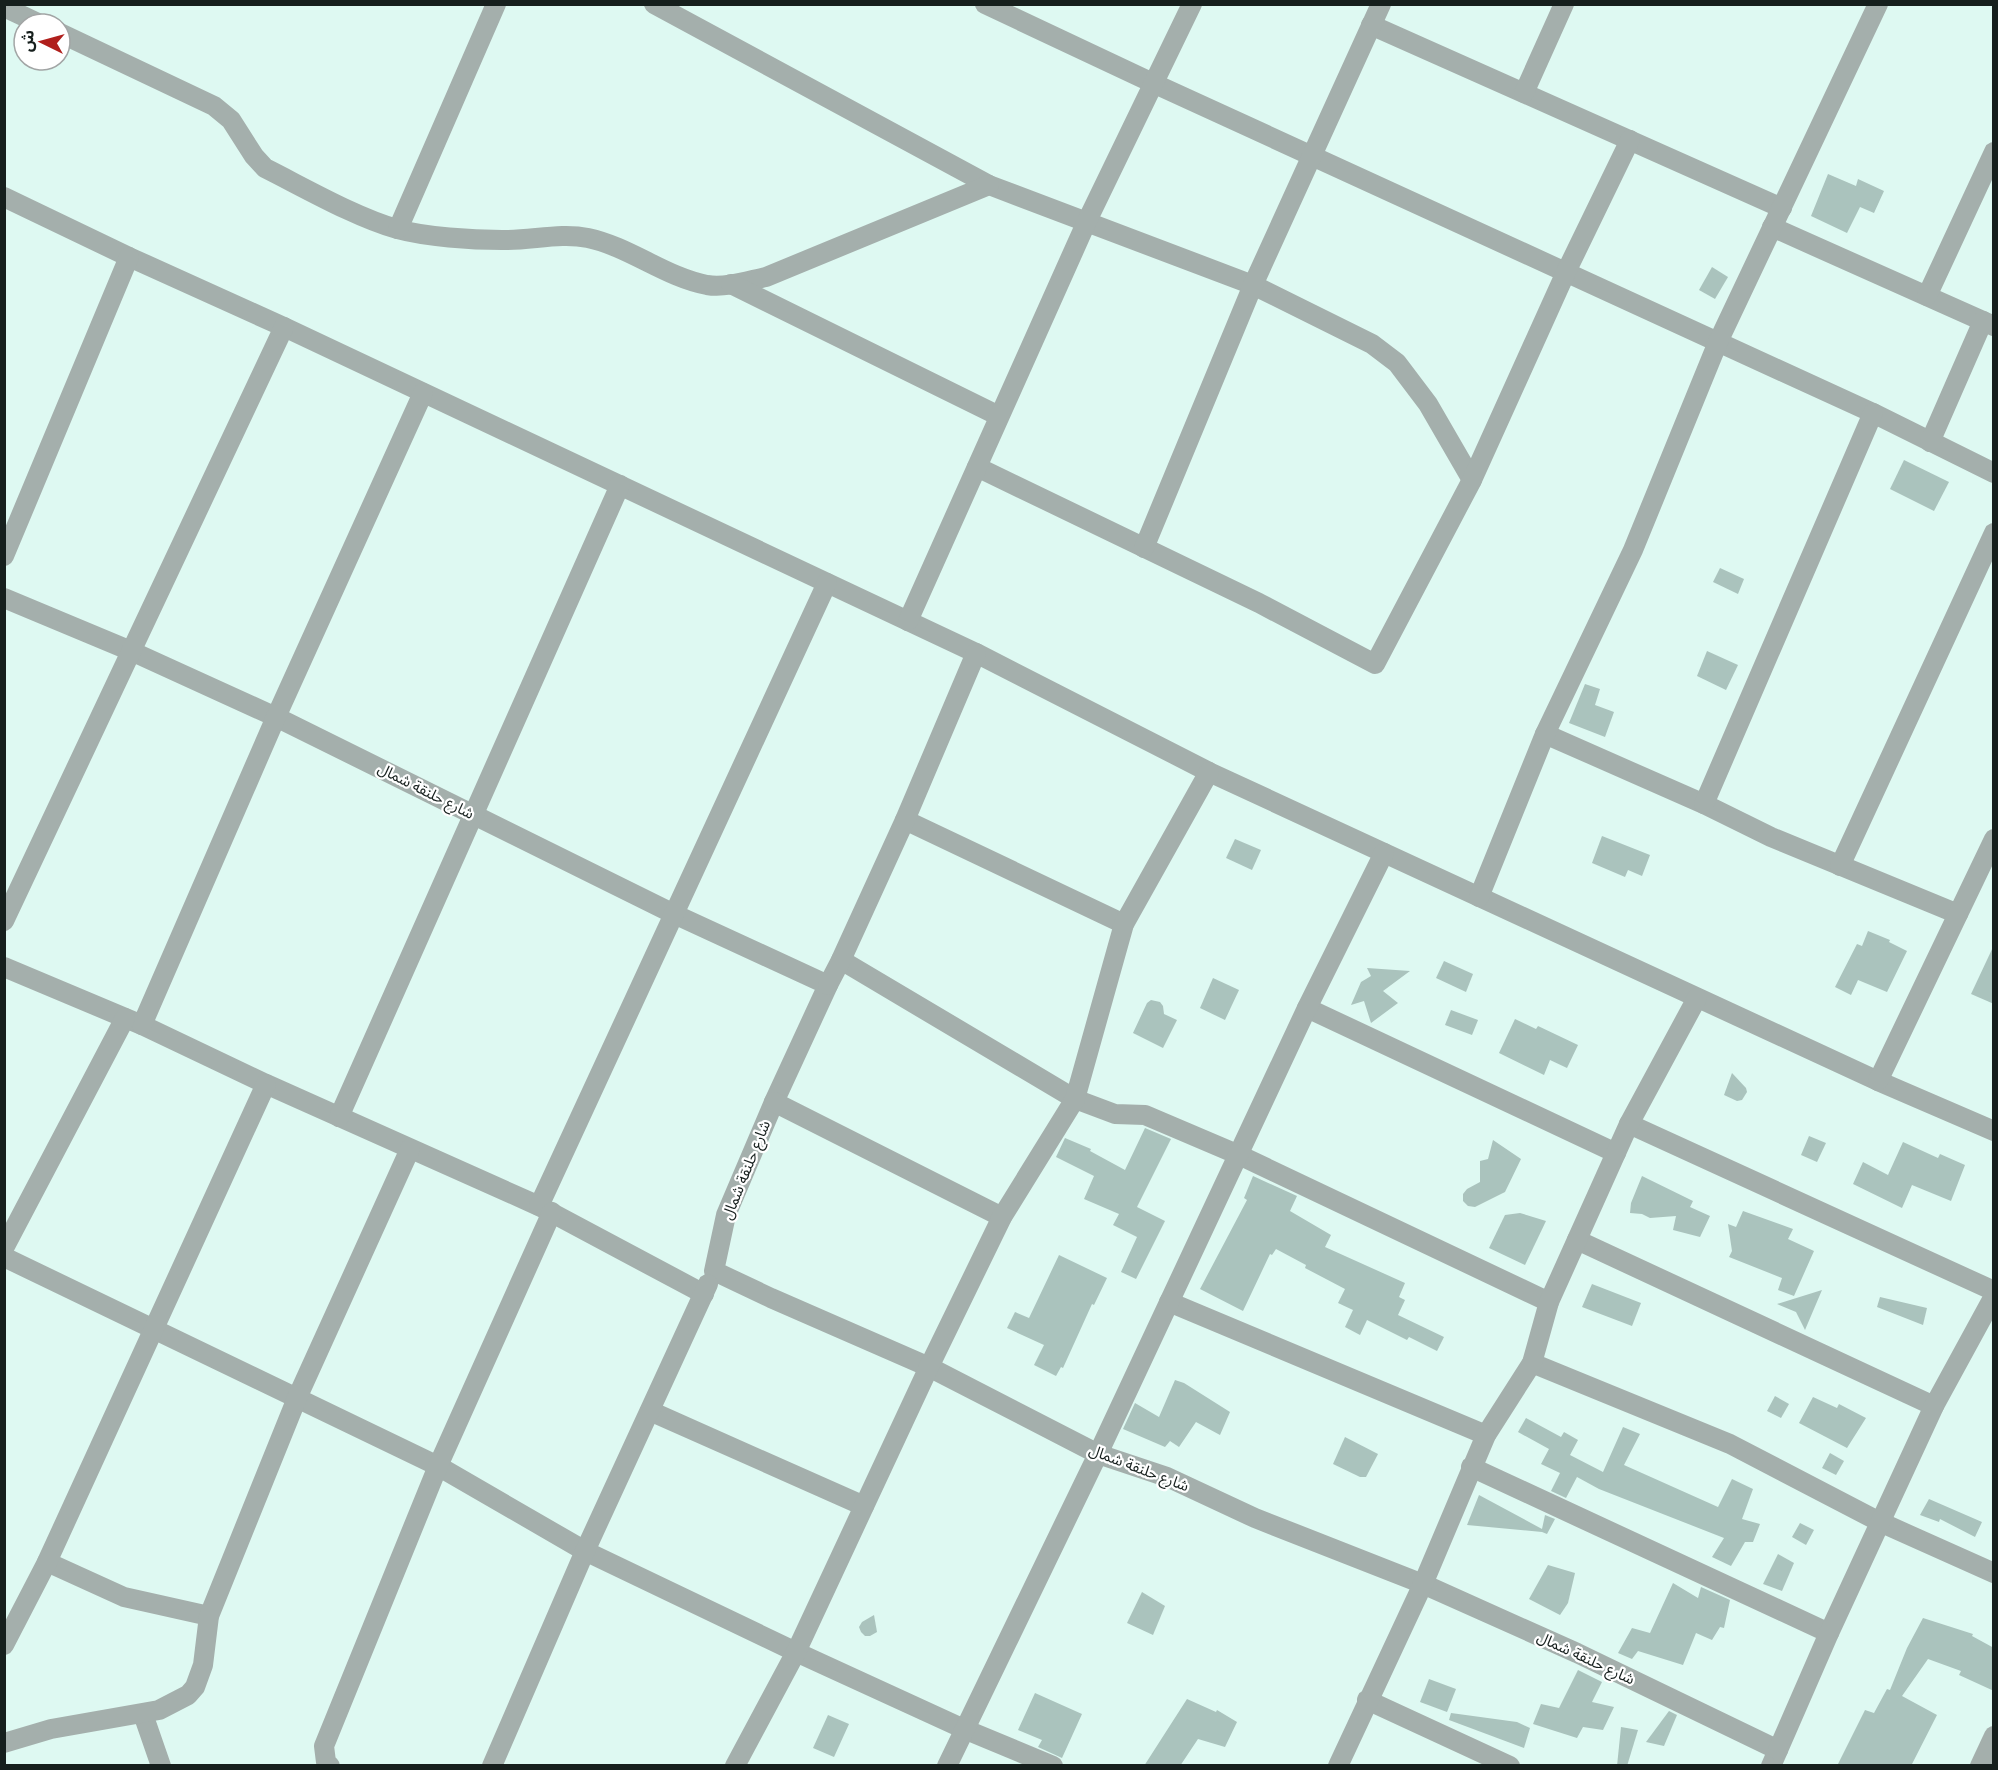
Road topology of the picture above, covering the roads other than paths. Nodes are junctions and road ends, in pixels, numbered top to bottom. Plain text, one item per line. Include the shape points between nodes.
1 (496, 4) edge
2 (654, 4) edge
3 (986, 4) edge
4 (1192, 4) edge
5 (1381, 4) edge
6 (1564, 4) edge
7 (1878, 4) edge
8 (1371, 25) junction
9 (72, 39) edge
10 (1155, 84) junction
11 (1524, 93) junction
12 (1630, 140) junction
13 (1994, 152) edge
14 (1311, 155) junction
15 (989, 185) junction
16 (4, 197) edge
17 (1782, 208) junction
18 (1087, 221) junction
19 (1772, 227) junction
20 (398, 229) junction
21 (129, 257) junction
22 (1566, 272) junction
23 (731, 284) junction
24 (1253, 285) junction
25 (1927, 296) junction
26 (1988, 323) edge
27 (284, 327) junction
28 (1718, 342) junction
29 (423, 393) junction
30 (1873, 413) junction
31 (999, 416) junction
32 (1930, 442) junction
33 (977, 467) junction
34 (1994, 473) edge
35 (1472, 480) junction
36 (620, 485) junction
37 (1994, 533) edge
38 (1144, 548) junction
39 (4, 556) edge
40 (827, 583) junction
41 (4, 598) edge
42 (908, 621) junction
43 (131, 651) junction
44 (976, 653) junction
45 (276, 717) junction
46 (1545, 734) junction
47 (1209, 772) junction
48 (1704, 804) junction
49 (472, 815) junction
50 (904, 820) junction
51 (1994, 839) edge
52 (1383, 853) junction
53 (1840, 866) junction
54 (1479, 897) junction
55 (674, 914) junction
56 (1958, 915) junction
57 (4, 921) edge
58 (1124, 924) junction
59 (841, 960) junction
60 (4, 967) edge
61 (828, 986) junction
62 (1697, 998) junction
63 (1307, 1008) junction
64 (134, 1022) junction
65 (1878, 1082) junction
66 (266, 1084) junction
67 (1075, 1099) junction
68 (774, 1102) junction
69 (339, 1117) junction
70 (1629, 1124) junction
71 (1994, 1131) edge
72 (411, 1149) junction
73 (1616, 1153) junction
74 (1239, 1155) junction
75 (545, 1209) junction
76 (1002, 1217) junction
77 (1577, 1240) junction
78 (4, 1248) edge
79 (4, 1257) edge
80 (714, 1270) junction
81 (1994, 1291) edge
82 (704, 1294) junction
83 (1994, 1296) edge
84 (1169, 1302) junction
85 (1549, 1302) junction
86 (152, 1329) junction
87 (1532, 1363) junction
88 (928, 1367) junction
89 (297, 1398) junction
90 (1934, 1406) junction
91 (650, 1411) junction
92 (1486, 1436) junction
93 (1098, 1454) junction
94 (438, 1466) junction
95 (1471, 1467) junction
96 (864, 1506) junction
97 (1880, 1522) junction
98 (585, 1551) junction
99 (47, 1562) junction
100 (1994, 1573) edge
101 (1422, 1584) junction
102 (209, 1616) junction
103 (1828, 1633) junction
104 (4, 1645) edge
105 (796, 1652) junction
106 (1367, 1700) junction
107 (144, 1714) junction
108 (964, 1729) junction
109 (1994, 1736) edge
110 (4, 1743) edge
111 (1774, 1758) edge
112 (161, 1766) edge
113 (330, 1766) edge
114 (492, 1766) edge
115 (735, 1766) edge
116 (947, 1766) edge
117 (1053, 1766) edge
118 (1338, 1766) edge
119 (1510, 1766) edge
120 (1980, 1766) edge

1 - 20 street
2 - 15 street
3 - 10 street
4 - 10 street
5 - 8 street
6 - 11 street
7 - 17 street
8 - 11 street
8 - 14 street
9 - 20 street via 214,106 231,120 265,168 375,222
10 - 14 street
10 - 18 street
11 - 12 street
12 - 17 street
12 - 22 street
13 - 25 street
14 - 22 street
14 - 24 street
15 - 18 street
15 - 23 street via 783,271
16 - 21 street
17 - 19 street
18 - 24 street
18 - 31 street
19 - 25 street
19 - 28 street
20 - 23 street via 502,241 585,237 606,242 682,277 708,285
21 - 27 street
21 - 39 street
22 - 28 street
22 - 35 street
23 - 31 street
24 - 35 street via 1372,344 1397,363 1428,404
24 - 38 street
25 - 26 street
26 - 32 street
27 - 29 street
27 - 43 street
28 - 30 street
28 - 46 street via 1633,550
29 - 36 street
29 - 45 street
30 - 32 street
30 - 48 street
31 - 33 street
32 - 34 street
33 - 38 street
33 - 42 street
35 - 38 street via 1375,664
36 - 40 street
36 - 49 street
37 - 53 street
40 - 42 street
40 - 55 street
41 - 43 street, شارع حلنقة شمال
42 - 44 street
43 - 45 street, شارع حلنقة شمال
43 - 57 street
44 - 47 street
44 - 50 street
45 - 49 street, شارع حلنقة شمال
45 - 64 street
46 - 48 street
46 - 54 street
47 - 52 street
47 - 58 street
48 - 53 street
49 - 55 street, شارع حلنقة شمال
49 - 69 street
50 - 58 street
50 - 59 street
51 - 56 street
52 - 54 street
52 - 63 street
53 - 56 street
54 - 62 street
55 - 61 street, شارع حلنقة شمال
55 - 75 street
56 - 65 street
58 - 67 street
59 - 61 street
59 - 67 street
60 - 64 street
61 - 68 street, شارع حلنقة شمال
62 - 65 street
62 - 70 street
63 - 73 street
63 - 74 street
64 - 66 street
64 - 78 street
65 - 71 street
66 - 69 street
66 - 86 street
67 - 74 street via 1115,1113 1145,1115
67 - 76 street
68 - 76 street
68 - 80 street, شارع حلنقة شمال via 726,1215
69 - 72 street
70 - 73 street
70 - 81 street
72 - 75 street
72 - 89 street
73 - 77 street
74 - 84 street
74 - 85 street
75 - 82 street
75 - 94 street
76 - 88 street
77 - 85 street
77 - 90 street
79 - 86 street
80 - 82 street
80 - 88 street, شارع حلنقة شمال
82 - 91 street
83 - 90 street
84 - 92 street
84 - 93 street
85 - 87 street
86 - 89 street
86 - 99 street
87 - 92 street
87 - 97 street via 1730,1444
88 - 93 street, شارع حلنقة شمال
88 - 96 street
89 - 94 street
89 - 102 street
90 - 97 street
91 - 96 street
91 - 98 street
92 - 95 street
93 - 101 street, شارع حلنقة شمال via 1167,1477 1255,1518
93 - 108 street
94 - 98 street
94 - 113 street via 324,1746
95 - 101 street
95 - 103 street
96 - 105 street
97 - 100 street
97 - 103 street
98 - 105 street
98 - 114 street
99 - 102 street via 124,1597
99 - 104 street
101 - 106 street
101 - 111 street, شارع حلنقة شمال via 1577,1653
102 - 107 street via 203,1665 195,1687 188,1695
103 - 111 street
105 - 108 street
105 - 115 street
106 - 118 street
106 - 119 street
107 - 110 street via 51,1729
107 - 112 street
108 - 116 street
108 - 117 street
109 - 120 street

